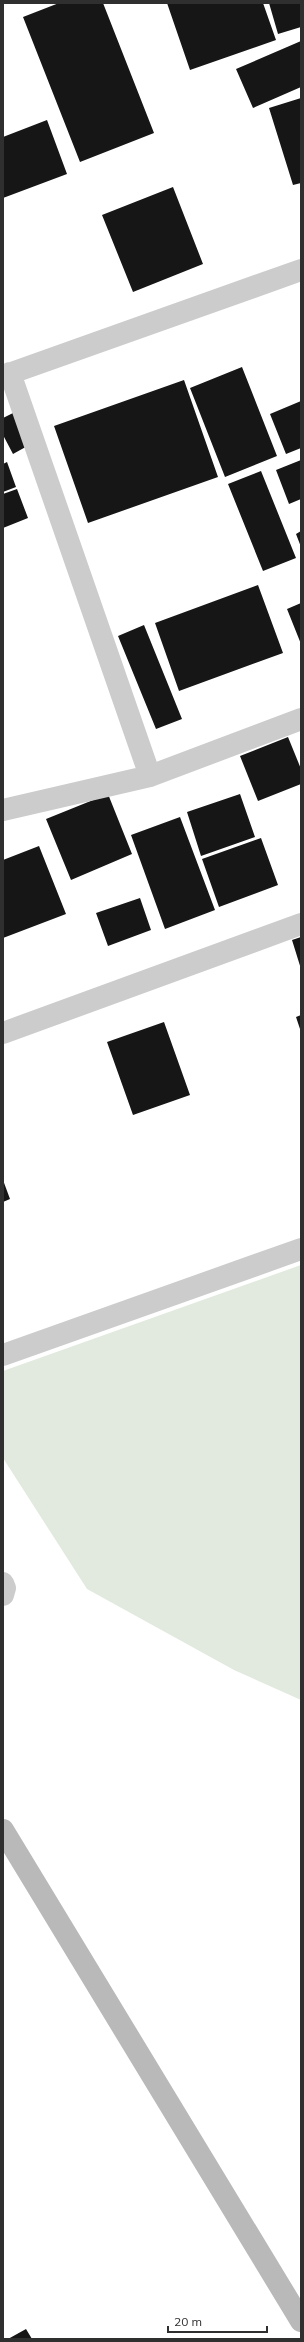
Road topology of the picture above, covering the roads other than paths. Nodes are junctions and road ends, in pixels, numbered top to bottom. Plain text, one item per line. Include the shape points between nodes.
1 (301, 270) edge
2 (6, 375) edge
3 (301, 719) edge
4 (150, 776) junction
5 (3, 810) edge
6 (301, 924) edge
7 (3, 1033) edge
8 (301, 1250) edge
9 (3, 1355) edge
10 (3, 1583) edge
11 (3, 1596) edge
12 (3, 1830) edge
13 (301, 2321) edge

1 - 2 street
2 - 4 street
3 - 4 street
4 - 5 street
6 - 7 street
8 - 9 street
10 - 11 street
12 - 13 street

